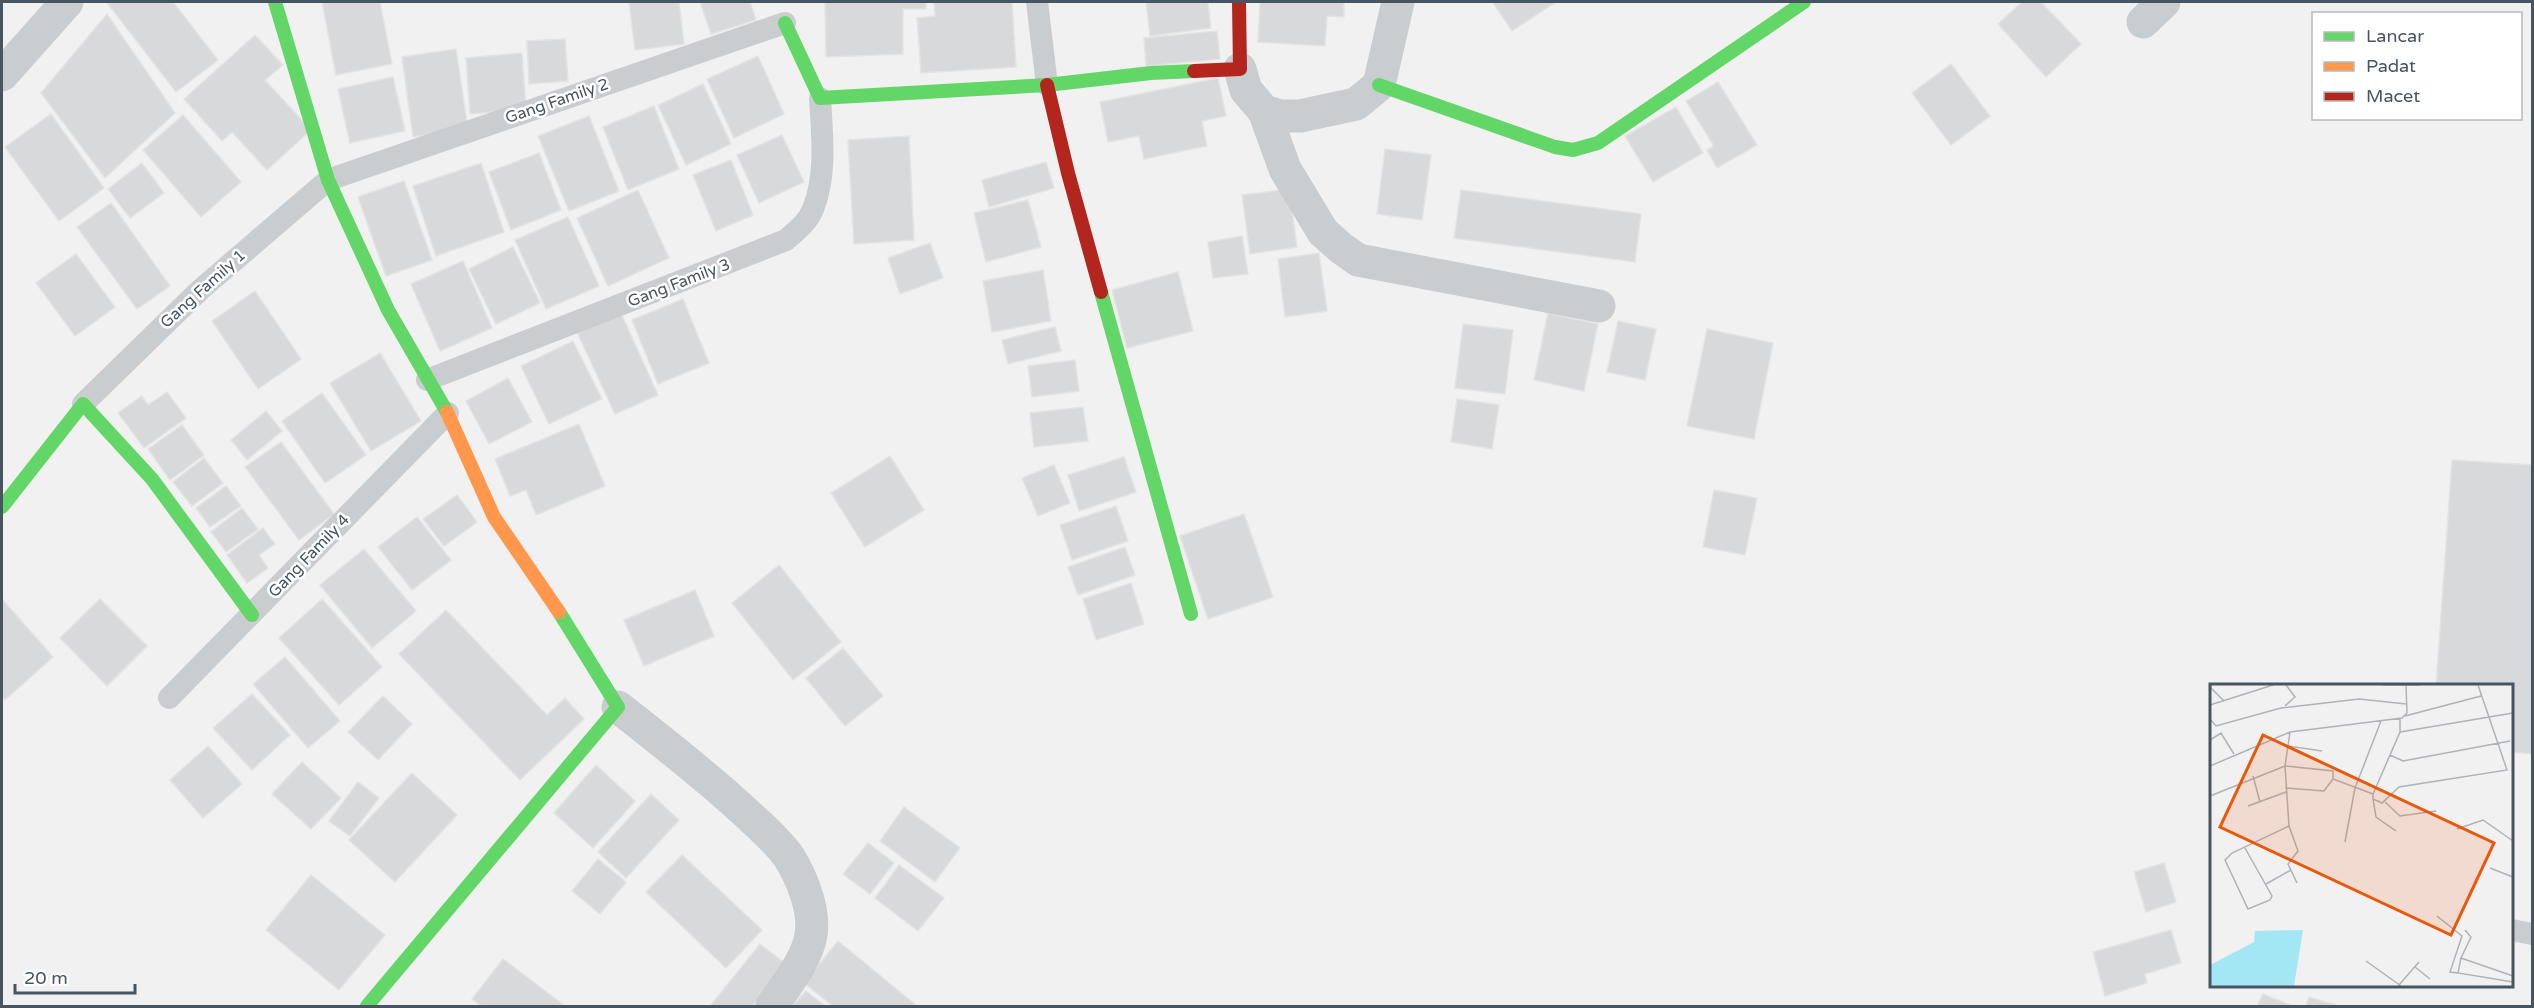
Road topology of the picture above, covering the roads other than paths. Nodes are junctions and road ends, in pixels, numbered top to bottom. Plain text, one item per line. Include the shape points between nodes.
1 (67, 2) edge
2 (275, 2) edge
3 (1036, 2) edge
4 (1239, 2) edge
5 (1398, 2) edge
6 (1804, 2) edge
7 (786, 23) joint
8 (1240, 69) junction
9 (2, 75) edge
10 (1047, 85) junction
11 (1379, 85) junction
12 (820, 98) junction
13 (1263, 111) junction
14 (328, 180) junction
15 (1599, 306) dead end
16 (427, 380) junction
17 (83, 404) junction
18 (448, 413) junction
19 (2, 507) edge
20 (1191, 614) dead end
21 (252, 615) junction
22 (169, 698) dead end
23 (618, 707) junction
24 (2513, 930) edge
25 (2532, 934) edge
26 (367, 1006) edge
27 (772, 1006) edge

1 - 9 street
2 - 14 street
3 - 10 lane
4 - 8 street
5 - 11 street
6 - 11 street via 1598,143 1573,150
7 - 12 street
7 - 14 lane, Gang Family 2
8 - 10 street via 1151,73
8 - 13 street via 1246,90
10 - 12 street
10 - 20 street
11 - 13 street via 1356,104 1300,116
12 - 16 lane, Gang Family 3 via 824,164 813,210 786,240
13 - 15 street via 1284,169 1323,232 1358,260
14 - 16 street via 387,310
14 - 17 lane, Gang Family 1 via 200,290
16 - 18 street
17 - 19 street
17 - 21 street via 158,487
18 - 21 lane, Gang Family 4
18 - 23 street via 494,517
21 - 22 lane, Gang Family 4
23 - 26 street
23 - 27 street via 707,776 789,858 804,889 812,933 808,948
24 - 25 lane

